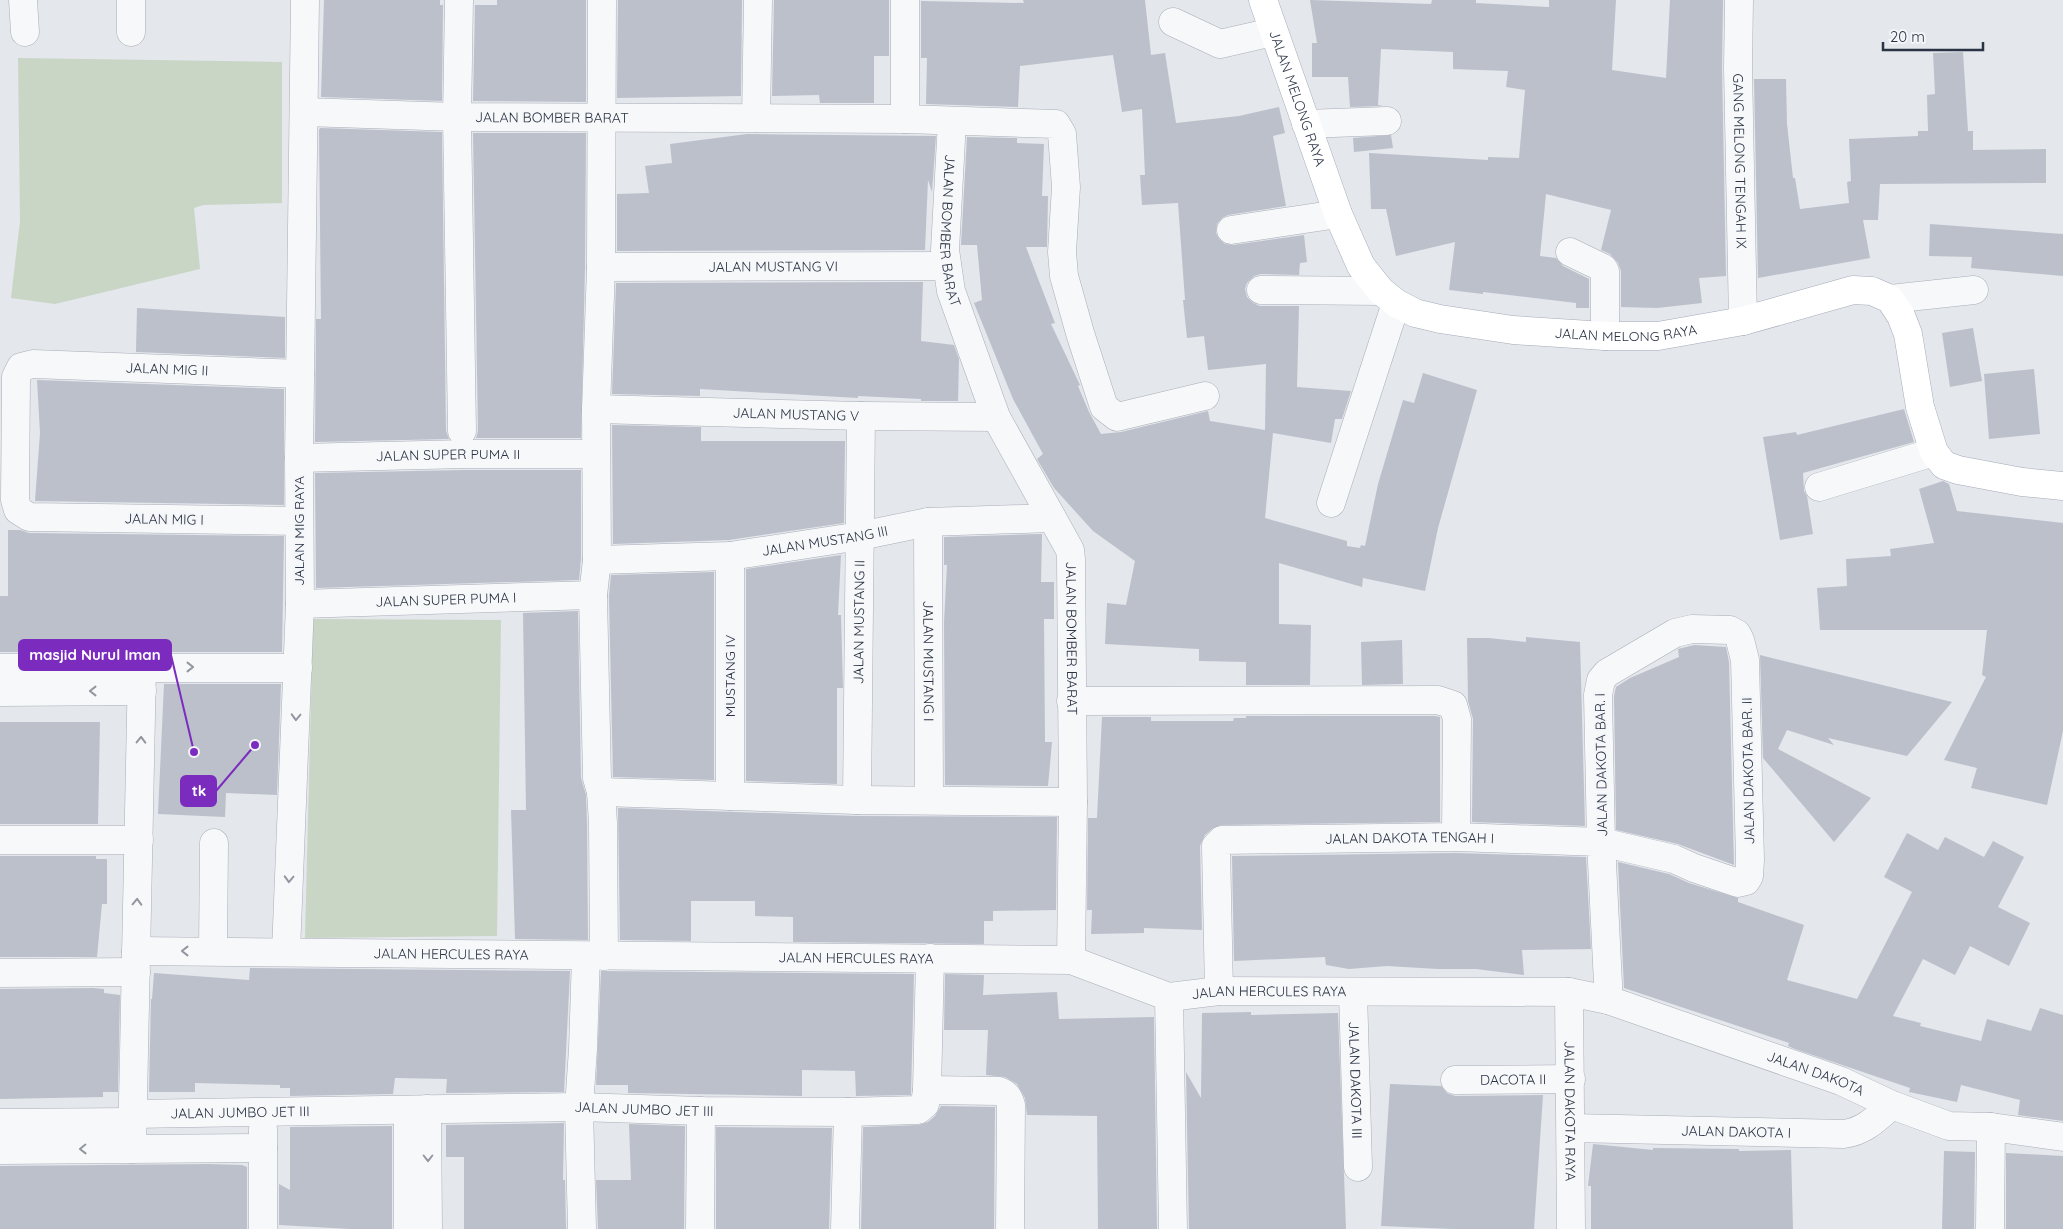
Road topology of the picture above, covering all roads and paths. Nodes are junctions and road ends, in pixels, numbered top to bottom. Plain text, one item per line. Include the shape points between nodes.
1 (23, 0) edge
2 (131, 0) edge
3 (305, 0) edge
4 (458, 0) edge
5 (602, 0) edge
6 (758, 0) edge
7 (905, 0) edge
8 (1263, 0) edge
9 (1739, 0) edge
10 (1173, 22) dead end
11 (25, 32) dead end
12 (131, 32) dead end
13 (1272, 32) junction
14 (304, 112) junction
15 (457, 117) junction
16 (756, 118) junction
17 (603, 119) junction
18 (905, 119) junction
19 (952, 121) junction
20 (1387, 121) dead end
21 (1306, 124) junction
22 (1338, 214) junction
23 (1231, 230) dead end
24 (1570, 252) dead end
25 (947, 266) junction
26 (601, 267) junction
27 (1261, 290) dead end
28 (1974, 290) dead end
29 (1388, 297) junction
30 (1890, 299) junction
31 (1743, 321) junction
32 (1605, 336) junction
33 (300, 374) junction
34 (1205, 396) dead end
35 (596, 410) junction
36 (862, 416) junction
37 (996, 417) junction
38 (462, 431) dead end
39 (1934, 452) junction
40 (596, 454) junction
41 (299, 458) junction
42 (2063, 486) edge
43 (1819, 487) dead end
44 (1331, 503) dead end
45 (29, 517) joint
46 (1052, 518) junction
47 (299, 521) junction
48 (928, 522) junction
49 (860, 536) junction
50 (730, 556) junction
51 (596, 560) junction
52 (593, 595) junction
53 (300, 604) junction
54 (1745, 660) joint
55 (0, 668) edge
56 (298, 668) junction
57 (142, 679) junction
58 (0, 692) edge
59 (1071, 701) junction
60 (601, 792) junction
61 (730, 796) junction
62 (857, 800) junction
63 (928, 800) junction
64 (1073, 802) junction
65 (1456, 837) junction
66 (0, 840) edge
67 (139, 840) junction
68 (1601, 842) junction
69 (214, 843) dead end
70 (1746, 882) joint
71 (214, 951) junction
72 (286, 951) junction
73 (595, 956) junction
74 (930, 958) junction
75 (1071, 960) junction
76 (136, 961) junction
77 (0, 973) edge
78 (1219, 991) junction
79 (1353, 992) junction
80 (1570, 992) junction
81 (1169, 998) junction
82 (1608, 1000) junction
83 (1571, 1079) junction
84 (1455, 1080) dead end
85 (927, 1090) junction
86 (1892, 1105) junction
87 (579, 1106) junction
88 (417, 1109) junction
89 (701, 1111) junction
90 (848, 1112) junction
91 (263, 1113) junction
92 (0, 1123) edge
93 (1991, 1127) junction
94 (132, 1128) junction
95 (1571, 1128) junction
96 (2063, 1137) edge
97 (263, 1148) junction
98 (0, 1150) edge
99 (1358, 1167) dead end
100 (263, 1229) edge
101 (408, 1229) edge
102 (428, 1229) edge
103 (582, 1229) edge
104 (700, 1229) edge
105 (845, 1229) edge
106 (1010, 1229) edge
107 (1174, 1229) edge
108 (1571, 1229) edge
109 (1990, 1229) edge

1 - 11 street
2 - 12 street
3 - 14 street, JALAN MIG RAYA
4 - 15 street
5 - 17 street
6 - 16 street
7 - 18 street
8 - 13 main road, JALAN MELONG RAYA
9 - 31 street, GANG MELONG TENGAH IX
10 - 13 street via 1220,44
13 - 21 main road, JALAN MELONG RAYA
14 - 15 street, JALAN BOMBER BARAT
14 - 33 street, JALAN MIG RAYA
15 - 17 street, JALAN BOMBER BARAT
15 - 38 street
16 - 17 street, JALAN BOMBER BARAT
16 - 18 street, JALAN BOMBER BARAT
17 - 26 street
18 - 19 street, JALAN BOMBER BARAT
19 - 25 street, JALAN BOMBER BARAT via 945,250
19 - 34 street via 1056,124 1062,134 1066,187 1062,252 1064,276 1104,407 1117,417
20 - 21 street
21 - 22 main road, JALAN MELONG RAYA
22 - 23 street
22 - 29 main road, JALAN MELONG RAYA via 1361,266
24 - 32 street via 1605,271
25 - 26 street, JALAN MUSTANG VI
25 - 37 street, JALAN BOMBER BARAT via 951,291
26 - 35 street
27 - 29 street
28 - 30 street
29 - 32 main road, JALAN MELONG RAYA via 1415,313 1458,322 1513,330
29 - 44 street
30 - 31 main road, JALAN MELONG RAYA via 1872,291 1853,290
30 - 39 main road via 1908,334 1920,407
31 - 32 main road, JALAN MELONG RAYA via 1658,336
33 - 41 street, JALAN MIG RAYA
33 - 45 street, JALAN MIG II via 33,364 21,367 16,377 15,500 18,510
35 - 36 street, JALAN MUSTANG V
35 - 40 street
36 - 37 street, JALAN MUSTANG V
36 - 49 street, JALAN MUSTANG II
37 - 46 street, JALAN BOMBER BARAT
39 - 42 main road via 1944,465 1958,470
39 - 43 street
40 - 41 street, JALAN SUPER PUMA II
40 - 51 street
41 - 47 street, JALAN MIG RAYA
45 - 47 street, JALAN MIG I
46 - 48 street, JALAN MUSTANG III
46 - 59 street, JALAN BOMBER BARAT via 1070,550 1071,559
47 - 53 street, JALAN MIG RAYA
48 - 49 street, JALAN MUSTANG III
48 - 63 street, JALAN MUSTANG I
49 - 50 street, JALAN MUSTANG III
49 - 62 street, JALAN MUSTANG II
50 - 51 street, JALAN MUSTANG III
50 - 61 street, MUSTANG IV
51 - 52 street
52 - 53 street, JALAN SUPER PUMA I
52 - 60 street via 597,778
53 - 56 street, JALAN MIG RAYA
54 - 68 street, JALAN DAKOTA BAR. I via 1737,634 1730,630 1692,629 1675,633 1607,673 1601,680 1598,695
54 - 70 street, JALAN DAKOTA BAR. II via 1750,860
55 - 57 street
57 -> 56 street
56 -> 72 street, JALAN MIG RAYA
57 -> 58 street
67 -> 57 street
59 - 64 street, JALAN BOMBER BARAT
59 - 65 street via 1438,700 1453,705 1457,718
60 - 61 street
60 - 73 street
61 - 62 street
62 - 63 street
63 - 64 street
64 - 75 street, JALAN BOMBER BARAT
65 - 68 street, JALAN DAKOTA TENGAH I
65 - 78 street, JALAN DAKOTA TENGAH I via 1218,842
66 - 67 street
76 -> 67 street
68 - 70 street, JALAN DAKOTA TENGAH I via 1674,859 1738,883
68 - 82 street, JALAN DAKOTA BAR. I
69 - 71 street
71 - 72 street, JALAN HERCULES RAYA
71 -> 76 street, JALAN HERCULES RAYA
72 - 73 street, JALAN HERCULES RAYA
73 - 74 street, JALAN HERCULES RAYA
73 - 87 street
74 - 75 street, JALAN HERCULES RAYA
74 - 85 street
75 - 81 street, JALAN HERCULES RAYA
76 - 77 street, JALAN HERCULES RAYA
76 - 94 street
78 - 79 street, JALAN HERCULES RAYA
78 - 81 street, JALAN HERCULES RAYA
79 - 80 street, JALAN HERCULES RAYA
79 - 99 street, JALAN DAKOTA III
80 - 82 street, JALAN DAKOTA
80 - 83 street, JALAN DAKOTA RAYA
81 - 107 street
82 - 86 street, JALAN DAKOTA via 1841,1081
83 - 84 street, DACOTA II
83 - 95 street, JALAN DAKOTA RAYA
85 - 90 street, JALAN JUMBO JET III via 925,1104 918,1110
85 - 106 street via 999,1090 1008,1098 1011,1105
86 - 93 street, JALAN DAKOTA via 1949,1126
86 - 95 street, JALAN DAKOTA I via 1866,1127 1844,1134
87 - 88 street, JALAN JUMBO JET III
87 - 89 street, JALAN JUMBO JET III
87 - 103 street
88 - 91 street, JALAN JUMBO JET III
88 - 101 street
88 -> 102 street
89 - 90 street, JALAN JUMBO JET III
89 - 104 street
90 - 105 street
91 - 94 street, JALAN JUMBO JET III
91 - 97 street
92 - 94 street, JALAN JUMBO JET III
93 - 96 street, JALAN DAKOTA
93 - 109 street
94 - 97 street, JALAN JUMBO JET III
94 -> 98 street, JALAN JUMBO JET III
95 - 108 street, JALAN DAKOTA RAYA
97 - 100 street

